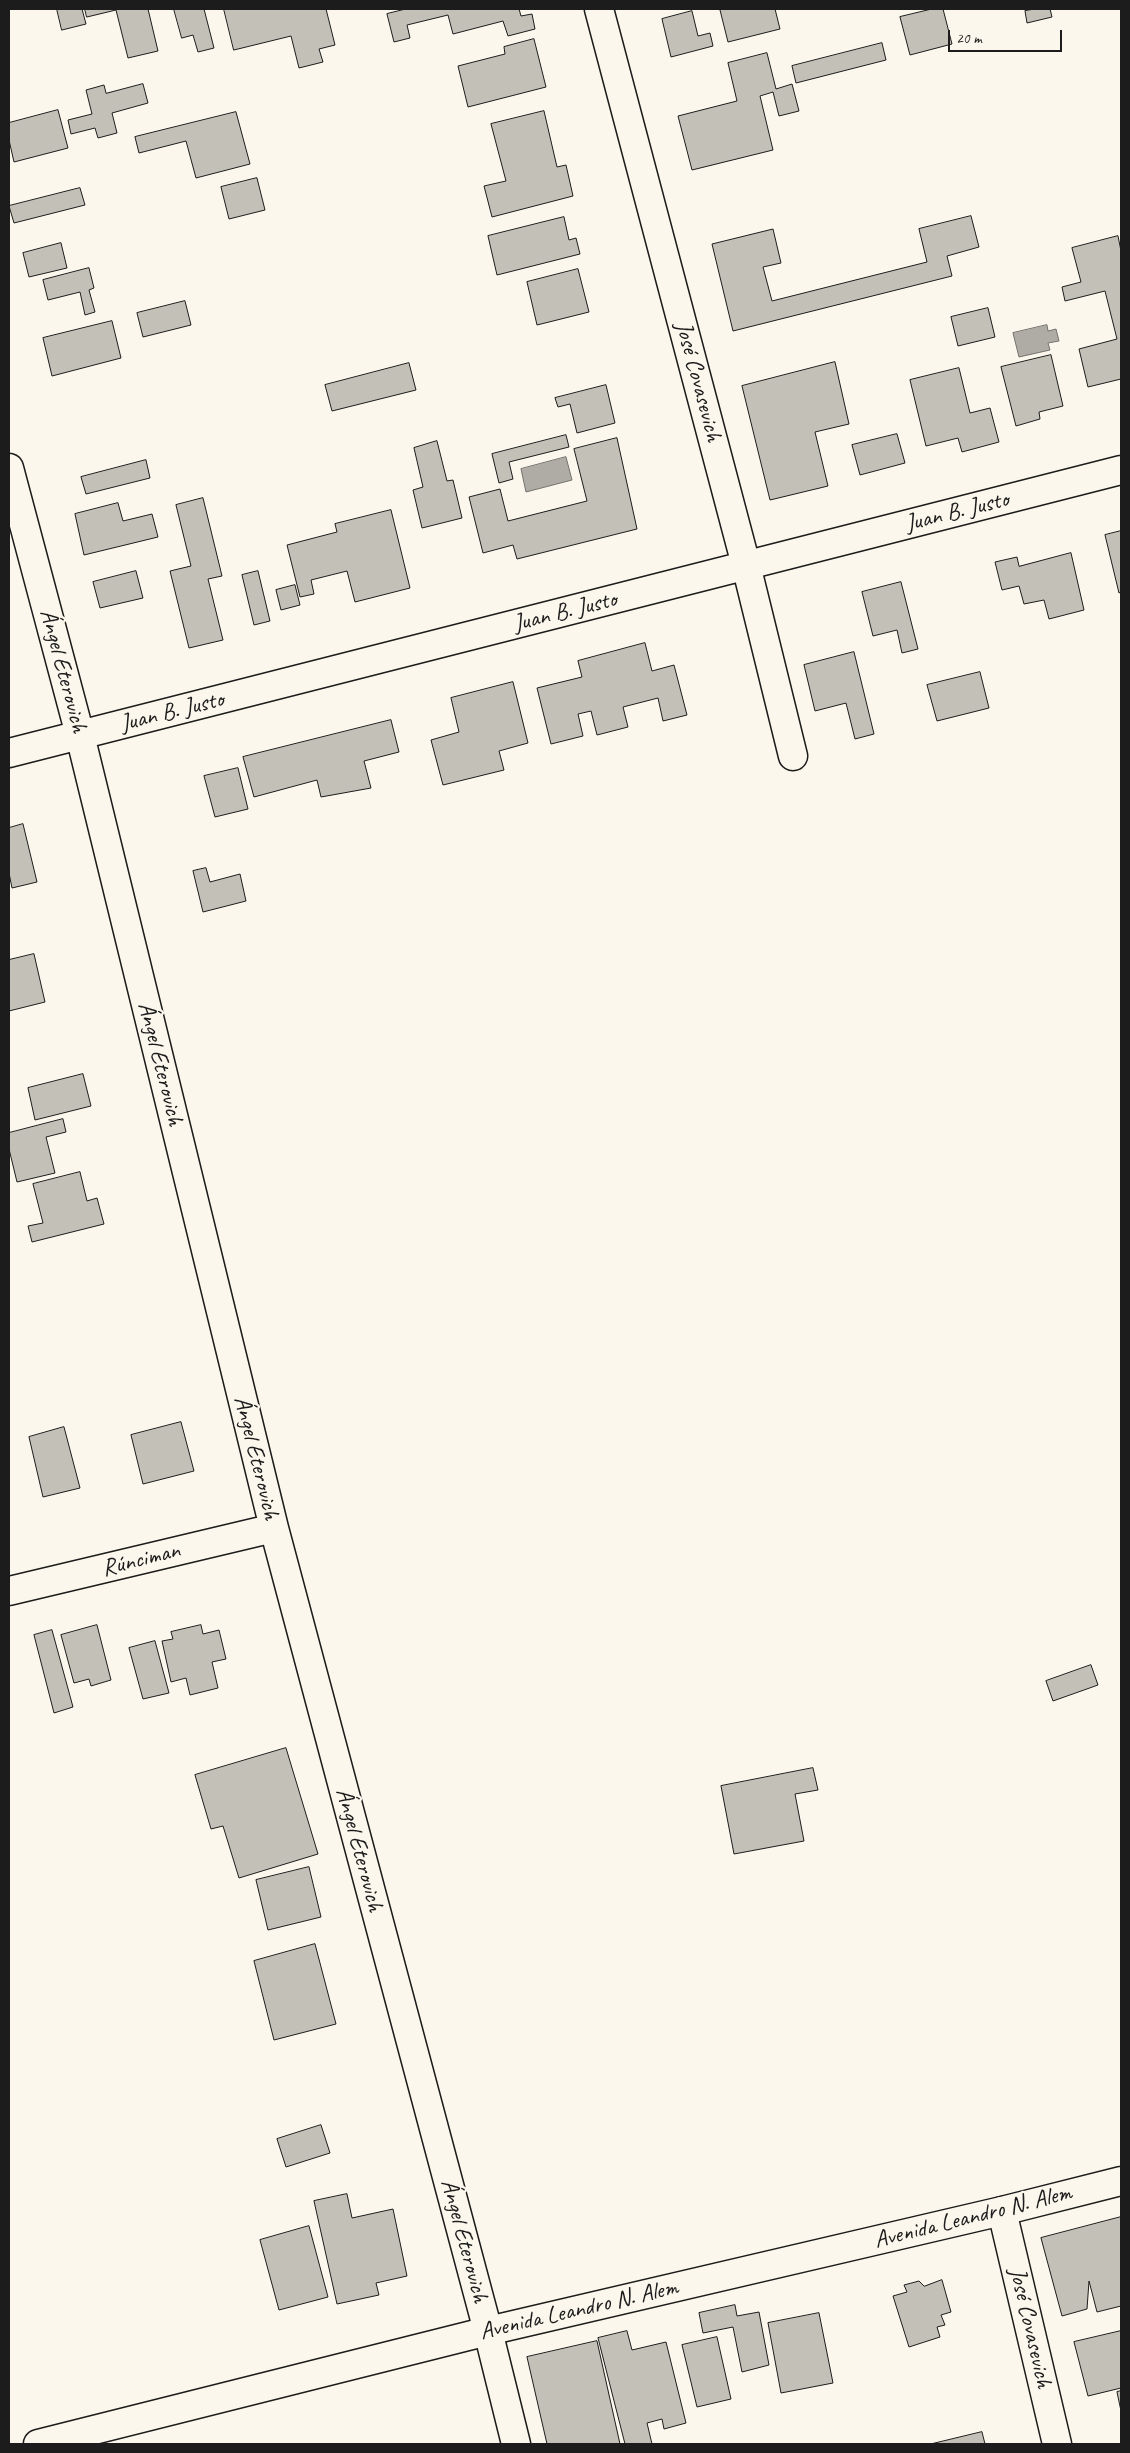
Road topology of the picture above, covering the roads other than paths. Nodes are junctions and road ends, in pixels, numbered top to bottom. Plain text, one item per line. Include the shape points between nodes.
1 (599, 9) edge
2 (9, 468) edge
3 (1121, 470) edge
4 (746, 566) junction
5 (80, 735) junction
6 (9, 753) edge
7 (794, 756) dead end
8 (274, 1528) junction
9 (9, 1592) edge
10 (1121, 2181) edge
11 (1002, 2211) junction
12 (488, 2331) junction
13 (38, 2444) edge
14 (516, 2444) edge
15 (1057, 2444) edge

1 - 4 street, José Covasevich
2 - 5 street, Ángel Eterovich
3 - 4 street, Juan B. Justo
4 - 5 street, Juan B. Justo
4 - 7 street, José Covasevich
5 - 6 street, Juan B. Justo
5 - 8 street, Ángel Eterovich
8 - 9 street, Rúnciman
8 - 12 street, Ángel Eterovich
10 - 11 street, Avenida Leandro N. Alem
11 - 12 street, Avenida Leandro N. Alem
11 - 15 street, José Covasevich
12 - 13 street, Avenida Leandro N. Alem
12 - 14 street, Ángel Eterovich

